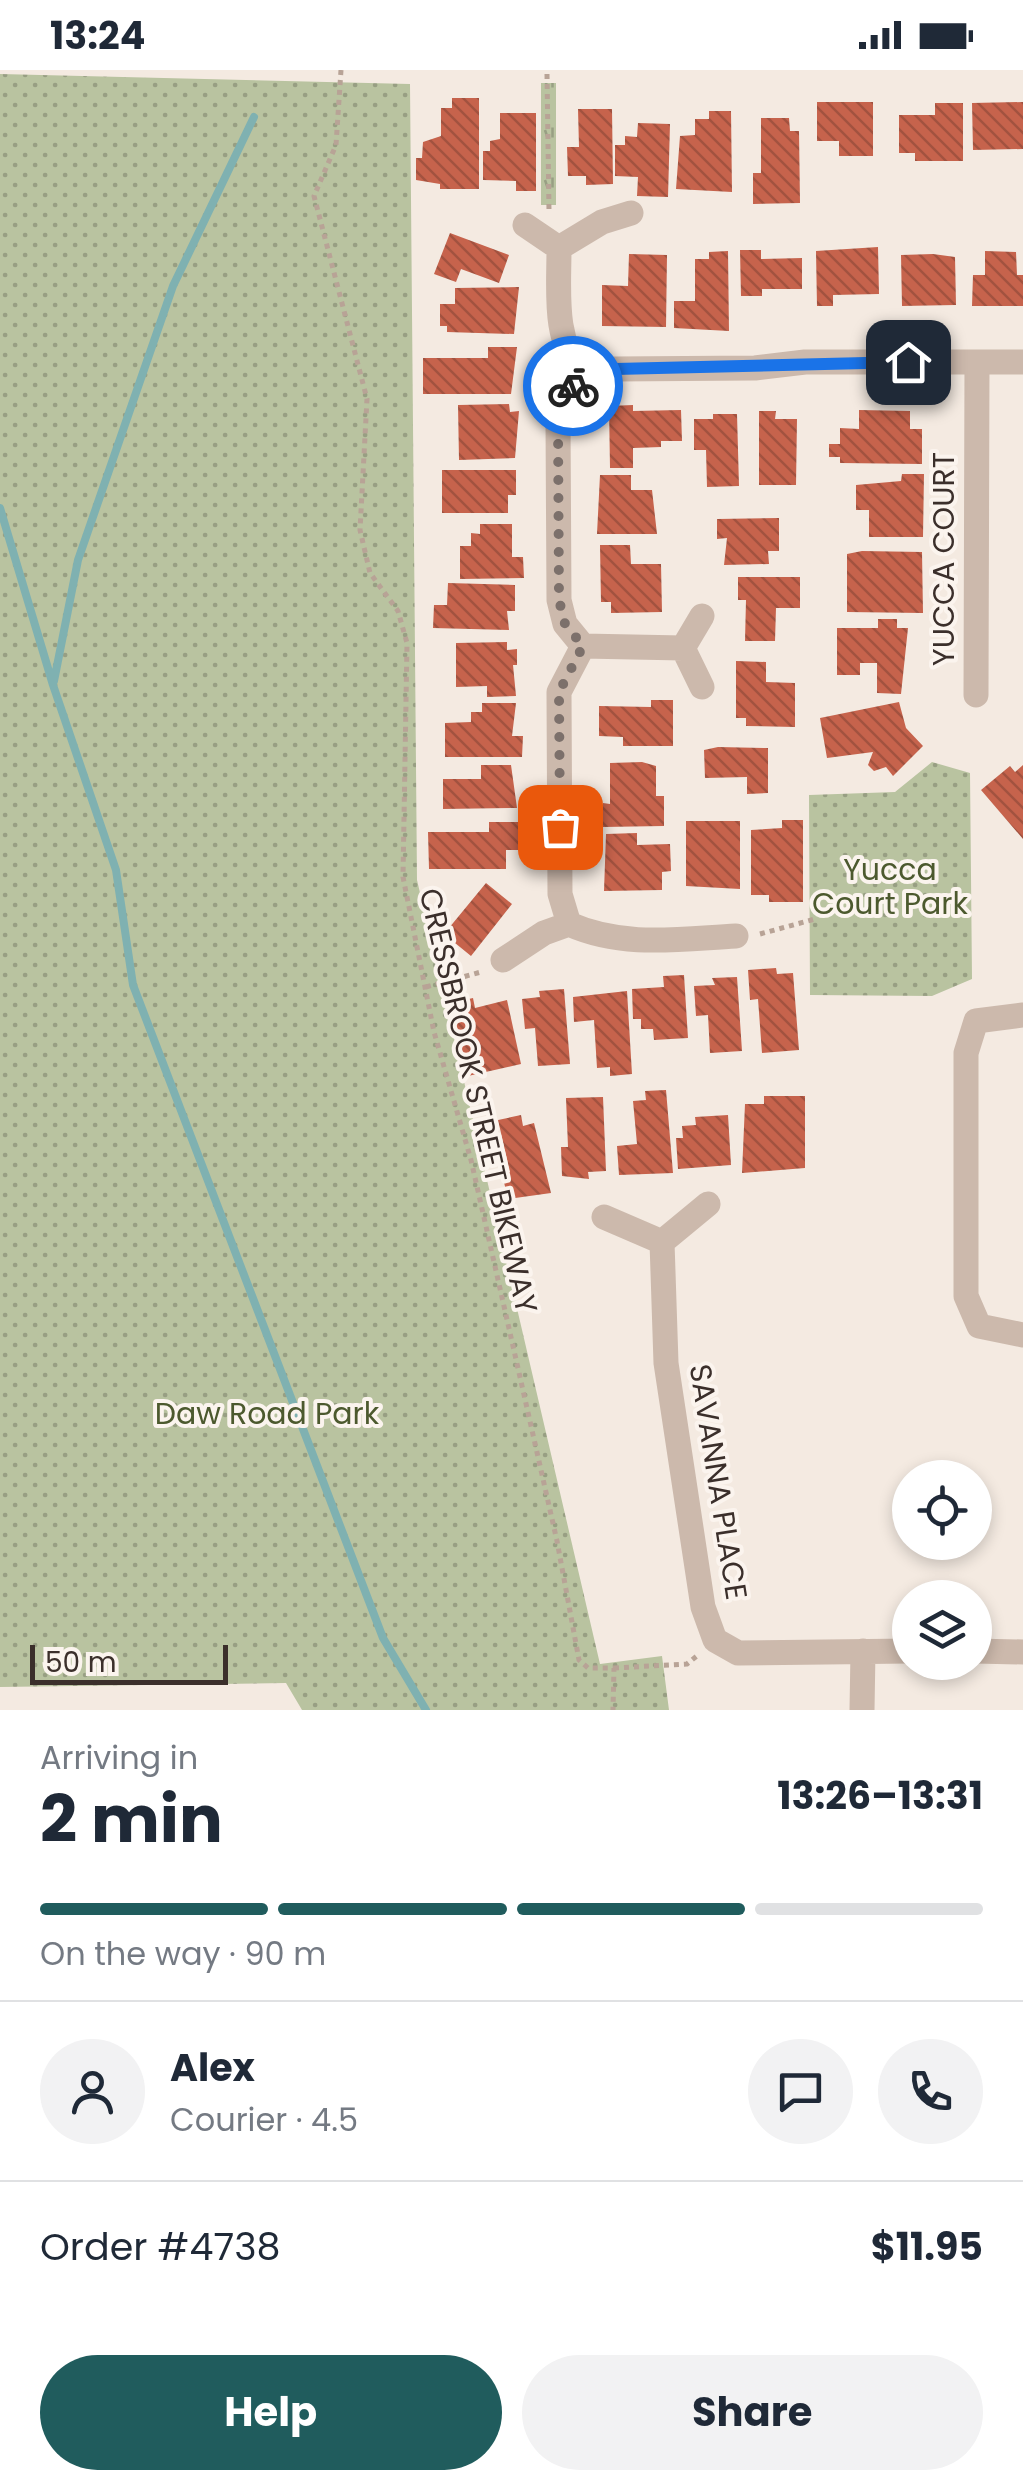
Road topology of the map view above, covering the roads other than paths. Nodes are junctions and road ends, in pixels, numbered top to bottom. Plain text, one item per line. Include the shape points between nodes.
1 (631, 214) dead end
2 (525, 225) dead end
3 (558, 248) junction
4 (977, 362) junction
5 (1023, 362) edge
6 (582, 376) junction
7 (702, 616) dead end
8 (583, 646) junction
9 (684, 648) junction
10 (702, 688) dead end
11 (976, 695) dead end
12 (569, 924) junction
13 (736, 936) road end
14 (503, 960) road end
15 (1023, 1015) edge
16 (708, 1204) dead end
17 (604, 1216) dead end
18 (662, 1242) junction
19 (1023, 1336) edge
20 (863, 1651) junction
21 (892, 1651) edge
22 (992, 1652) edge
23 (1023, 1652) edge
24 (862, 1710) edge

1 - 3 street
2 - 3 street
3 - 6 street via 559,332
4 - 5 street
4 - 6 street via 615,369
4 - 11 street, YUCCA COURT
6 - 8 street via 563,397 558,421 559,600 565,624
7 - 9 street
8 - 9 street
8 - 12 street via 559,692 560,894
9 - 10 street
12 - 13 street via 627,942
12 - 14 street
15 - 19 street via 976,1021 966,1053 966,1296 978,1326
16 - 18 street
17 - 18 street
18 - 20 street, SAVANNA PLACE via 671,1411 702,1607 716,1640 738,1653
20 - 21 street, SAVANNA PLACE
20 - 24 street
22 - 23 street

